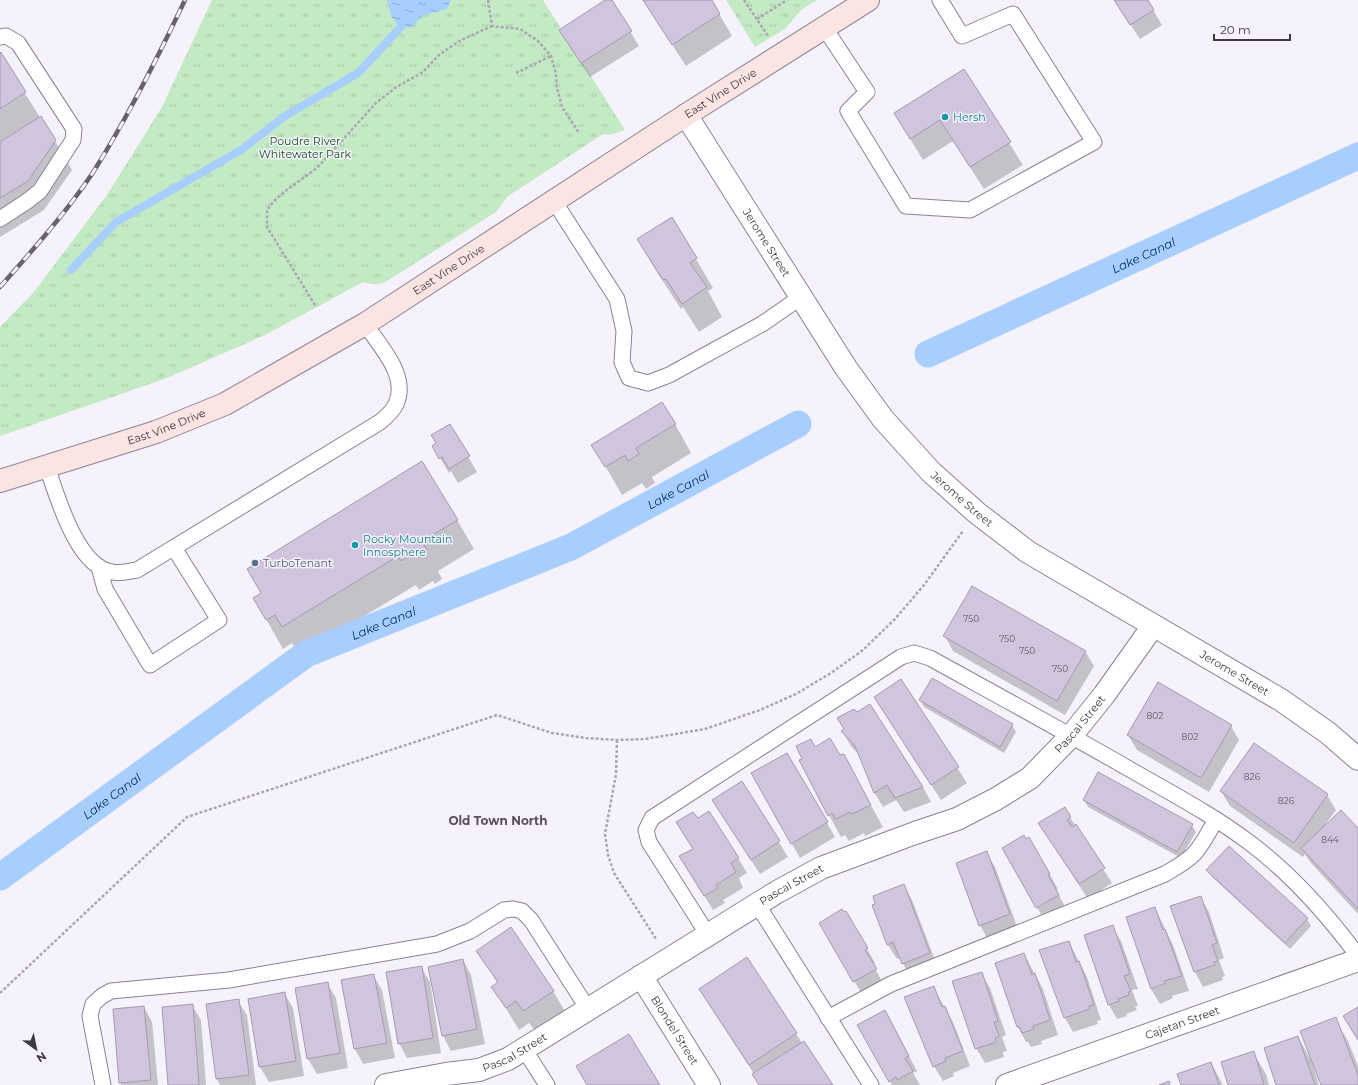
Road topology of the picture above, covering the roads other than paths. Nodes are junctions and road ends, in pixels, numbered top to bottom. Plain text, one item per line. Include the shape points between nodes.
1 (868, 0) edge
2 (940, 0) edge
3 (824, 28) junction
4 (0, 37) edge
5 (686, 115) junction
6 (554, 201) junction
7 (0, 219) edge
8 (801, 297) junction
9 (365, 324) junction
10 (47, 467) junction
11 (0, 481) edge
12 (174, 548) junction
13 (99, 567) junction
14 (1153, 626) junction
15 (1071, 736) junction
16 (1358, 759) edge
17 (1216, 820) junction
18 (757, 904) junction
19 (708, 935) junction
20 (1358, 956) edge
21 (1358, 960) edge
22 (641, 976) junction
23 (588, 1009) junction
24 (828, 1018) junction
25 (524, 1049) junction
26 (103, 1085) edge
27 (386, 1085) edge
28 (547, 1085) edge
29 (709, 1085) edge
30 (871, 1085) edge
31 (1007, 1085) edge

1 - 3 main road, East Vine Drive
2 - 3 lane via 962,36 1013,14 1094,142 970,210 906,206 848,111 867,92
3 - 5 main road, East Vine Drive
4 - 7 lane via 6,36 18,43 74,129 72,140 40,191
5 - 6 main road, East Vine Drive
5 - 8 street, Jerome Street
6 - 8 lane via 617,300 624,331 622,362 629,378 648,383 669,375 762,324
6 - 9 main road, East Vine Drive
8 - 14 street, Jerome Street via 846,368 883,419 931,472 977,513 1028,552
9 - 10 main road, East Vine Drive via 225,404 156,432
9 - 12 lane via 394,367 400,382 397,403 390,413 380,422
10 - 11 main road, East Vine Drive
10 - 13 lane via 65,519 86,555
12 - 13 lane via 137,570 112,572
12 - 13 lane via 219,620 150,665 105,589
14 - 15 street, Pascal Street
14 - 16 street, Jerome Street via 1281,700 1328,733
15 - 17 lane
15 - 18 street, Pascal Street via 1030,778 996,799 957,819 821,868
15 - 19 lane via 930,658 914,653 902,657 652,818 646,830 649,842
17 - 20 lane via 1250,843 1279,868 1332,922
17 - 24 lane via 1193,855 1165,874 891,984
18 - 19 street, Pascal Street
18 - 24 lane
19 - 22 street, Pascal Street
21 - 31 street, Cajetan Street
22 - 23 street, Pascal Street
22 - 29 street, Blondel Street
23 - 25 street, Pascal Street
23 - 26 lane via 530,920 522,911 513,908 504,910 470,931 437,944 229,980 111,992 93,1004 90,1016
24 - 30 lane
25 - 27 street, Pascal Street via 508,1059 479,1070
25 - 28 lane

